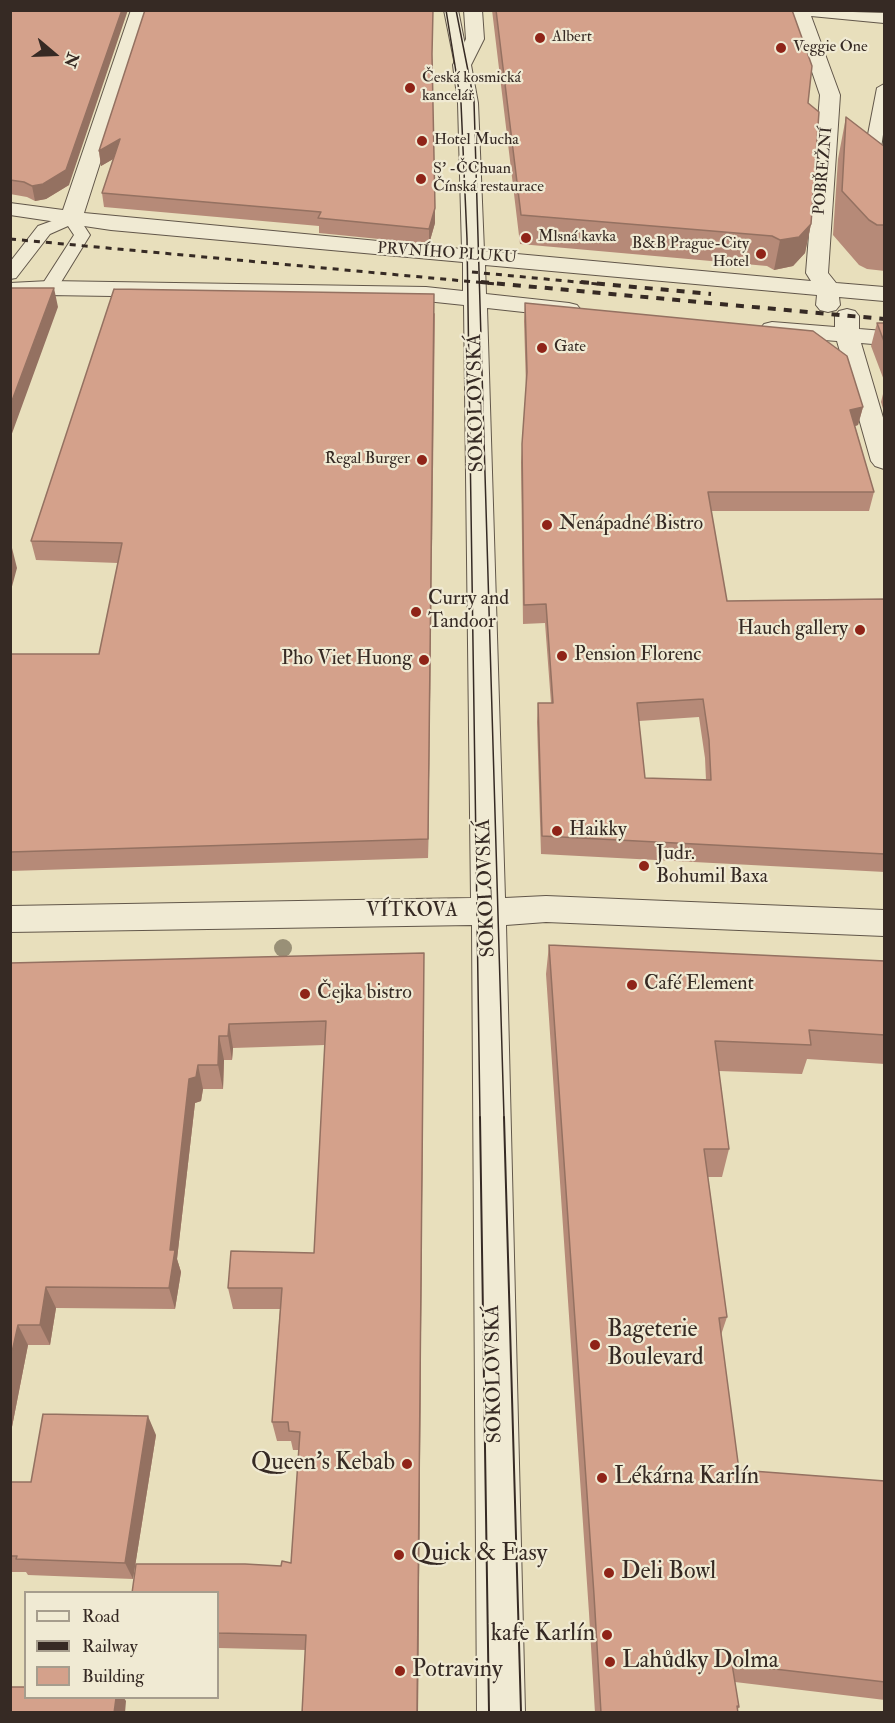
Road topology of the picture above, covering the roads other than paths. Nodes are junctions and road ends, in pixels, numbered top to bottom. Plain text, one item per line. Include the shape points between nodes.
1 (140, 10) edge
2 (451, 10) edge
3 (473, 10) edge
4 (800, 10) edge
5 (885, 18) edge
6 (462, 65) junction
7 (885, 88) edge
8 (883, 111) edge
9 (885, 158) edge
10 (10, 209) edge
11 (71, 219) junction
12 (473, 257) junction
13 (10, 274) edge
14 (49, 288) junction
15 (837, 289) junction
16 (10, 290) edge
17 (885, 294) edge
18 (475, 300) junction
19 (586, 312) edge
20 (747, 327) edge
21 (838, 335) junction
22 (885, 338) edge
23 (885, 461) edge
24 (487, 912) junction
25 (10, 919) edge
26 (885, 923) edge
27 (501, 1713) edge

1 - 11 street
2 - 6 lane, SOKOLOVSKÁ
3 - 6 street via 474,39
4 - 5 street, POBŘEŽNÍ
4 - 15 street, POBŘEŽNÍ via 830,95 817,273
6 - 12 street, SOKOLOVSKÁ via 468,103
7 - 8 lane
8 - 9 lane via 873,150
10 - 11 street, PRVNÍHO PLUKU
11 - 12 street, PRVNÍHO PLUKU
11 - 13 lane via 44,230
11 - 14 lane via 82,235
12 - 15 street, PRVNÍHO PLUKU
12 - 18 street, SOKOLOVSKÁ
14 - 16 street
14 - 18 street via 426,294
15 - 17 street, PRVNÍHO PLUKU
15 - 21 street, POBŘEŽNÍ
18 - 19 street
18 - 24 street, SOKOLOVSKÁ
20 - 21 street
21 - 22 street
21 - 23 street, POBŘEŽNÍ
24 - 25 street, VÍTKOVA
24 - 26 street, VÍTKOVA via 546,909
24 - 27 street, SOKOLOVSKÁ

